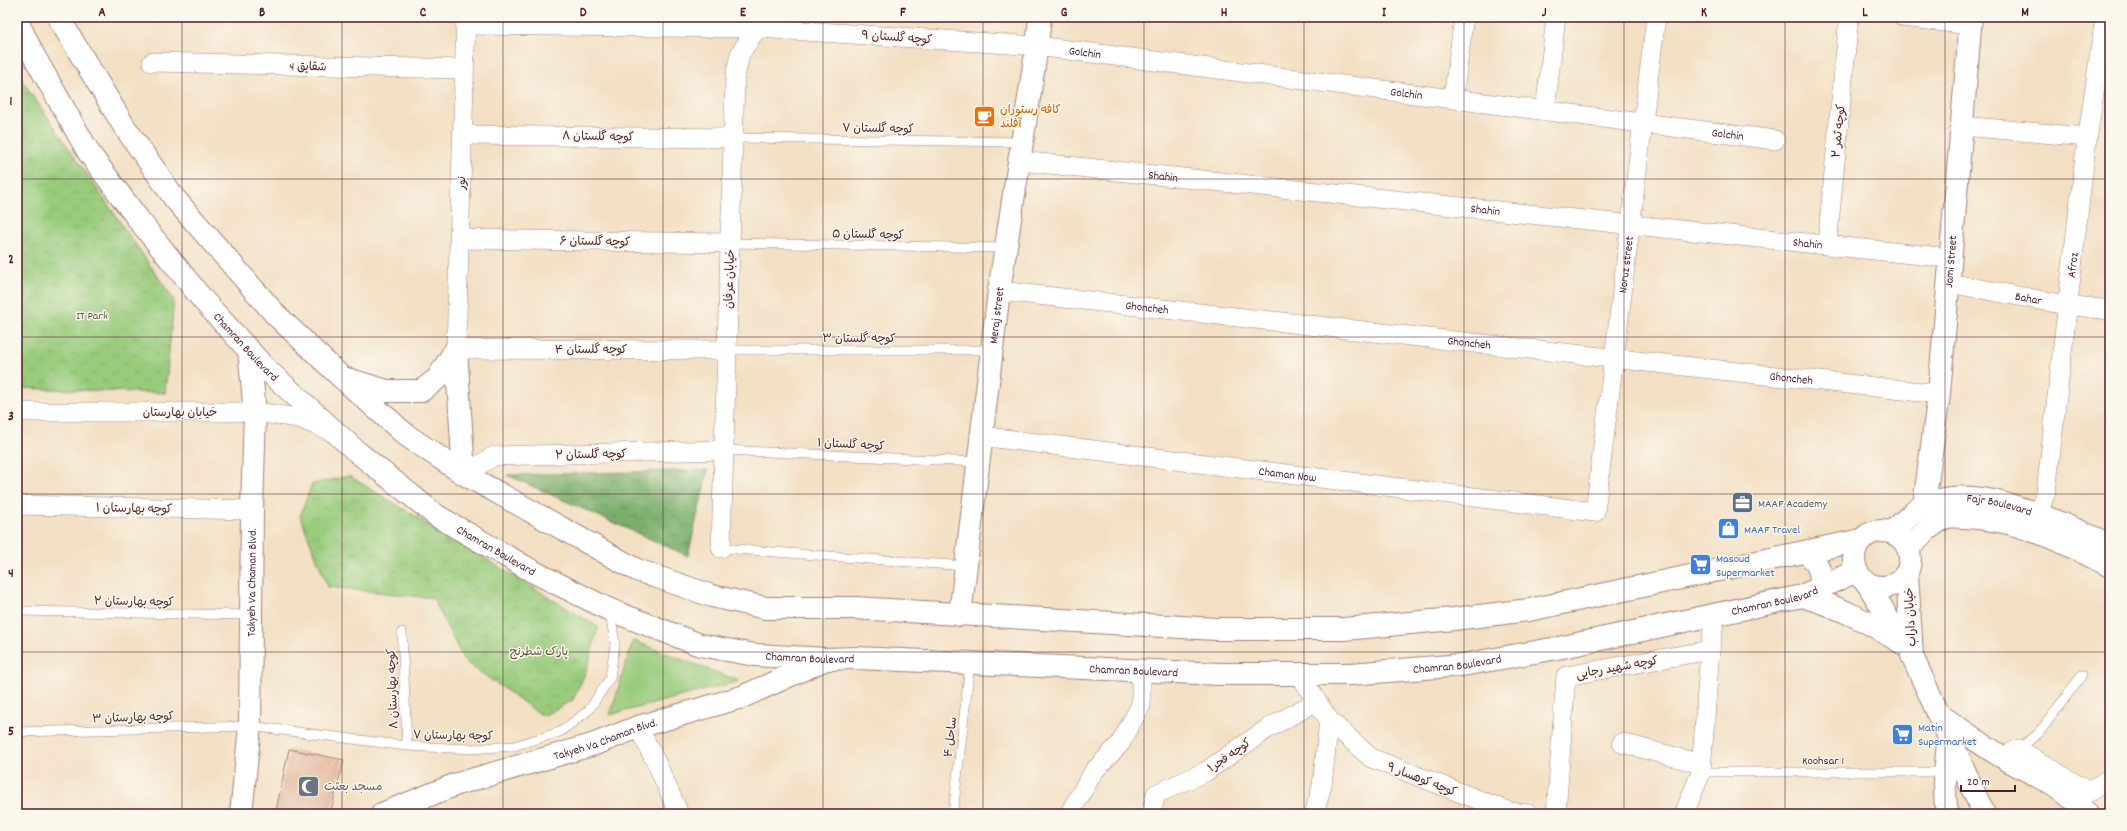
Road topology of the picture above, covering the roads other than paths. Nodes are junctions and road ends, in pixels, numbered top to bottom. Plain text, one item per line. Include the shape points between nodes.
1 (58, 17) edge
2 (1040, 17) edge
3 (1464, 17) edge
4 (1556, 17) edge
5 (1656, 17) edge
6 (1849, 17) edge
7 (1903, 17) edge
8 (2105, 17) edge
9 (17, 21) edge
10 (466, 21) edge
11 (1971, 21) edge
12 (760, 23) edge
13 (1037, 46) junction
14 (152, 62) dead end
15 (464, 69) junction
16 (1453, 99) junction
17 (1545, 111) junction
18 (1643, 123) junction
19 (1962, 126) junction
20 (462, 135) junction
21 (2087, 137) junction
22 (733, 138) junction
23 (1775, 140) dead end
24 (1021, 152) junction
25 (1630, 225) junction
26 (459, 239) junction
27 (730, 243) junction
28 (1827, 245) junction
29 (1006, 248) junction
30 (1950, 258) junction
31 (1948, 283) junction
32 (999, 291) junction
33 (2066, 305) junction
34 (2110, 310) edge
35 (456, 349) junction
36 (249, 350) junction
37 (727, 350) junction
38 (991, 350) junction
39 (1614, 359) junction
40 (340, 376) junction
41 (1939, 394) junction
42 (17, 412) edge
43 (256, 412) junction
44 (339, 435) junction
45 (980, 436) junction
46 (724, 450) junction
47 (977, 462) junction
48 (464, 474) junction
49 (17, 505) edge
50 (1924, 505) junction
51 (252, 510) junction
52 (1595, 512) joint
53 (2038, 513) junction
54 (1892, 532) junction
55 (1861, 540) junction
56 (2110, 545) edge
57 (1908, 547) junction
58 (721, 548) joint
59 (1806, 552) junction
60 (965, 566) junction
61 (2110, 566) edge
62 (1907, 573) junction
63 (1862, 577) junction
64 (1812, 592) junction
65 (610, 610) junction
66 (17, 611) edge
67 (250, 614) junction
68 (960, 615) junction
69 (1715, 616) junction
70 (402, 632) dead end
71 (1710, 650) junction
72 (1907, 650) junction
73 (826, 659) junction
74 (970, 663) junction
75 (1141, 670) junction
76 (1300, 674) junction
77 (2082, 675) dead end
78 (1317, 701) junction
79 (1938, 714) junction
80 (1329, 720) junction
81 (250, 726) junction
82 (638, 727) junction
83 (17, 732) edge
84 (1949, 738) junction
85 (1622, 743) dead end
86 (407, 746) junction
87 (2011, 753) junction
88 (1701, 768) junction
89 (1944, 772) junction
90 (2110, 778) edge
91 (395, 812) edge
92 (241, 814) edge
93 (679, 814) edge
94 (953, 814) edge
95 (1069, 814) edge
96 (1151, 814) edge
97 (1314, 814) edge
98 (1528, 814) edge
99 (1556, 814) edge
100 (1684, 814) edge
101 (1947, 814) edge
102 (1984, 814) edge
103 (2087, 814) edge

1 - 40 main road via 124,126 175,199 276,314
2 - 13 main road, Meraj street
3 - 16 street
4 - 17 street
5 - 18 street, Noruz street
6 - 28 street, کوچه ثمر ۲
7 - 11 street
8 - 21 street, Afroz
9 - 36 main road, Chamran Boulevard via 34,56 90,153 138,219 203,300
10 - 12 street, کوچه گلستان ۹
10 - 15 street, نور
11 - 19 main road, Jami Street
12 - 13 street, کوچه گلستان ۹
12 - 22 street, خیابان عرفان via 740,54 735,77
13 - 16 street, Golchin
13 - 24 main road, Meraj street
14 - 15 street, شقایق 4
15 - 20 street, نور
16 - 17 street, Golchin
17 - 18 street, Golchin
18 - 23 street, Golchin
18 - 25 street, Noruz street
19 - 21 street
19 - 30 main road, Jami Street
20 - 22 street, کوچه گلستان ۸
20 - 26 street, نور
21 - 33 street, Afroz
22 - 24 lane, کوچه گلستان ۷
22 - 27 street, خیابان عرفان
24 - 25 street, Shahin
24 - 29 main road, Meraj street
25 - 28 street, Shahin
25 - 39 street, Noruz street
26 - 27 street, کوچه گلستان ۶
26 - 35 street, نور
27 - 29 lane, کوچه گلستان ۵
27 - 37 street, خیابان عرفان
28 - 30 street, Shahin
29 - 32 main road, Meraj street
30 - 31 main road, Jami Street
31 - 33 street, Bahar
31 - 41 main road, Jami Street
32 - 38 main road, Meraj street
32 - 39 street, Ghoncheh
33 - 34 street, Bahar
33 - 53 street, Afroz via 2046,492
35 - 37 street, کوچه گلستان ۴
35 - 40 main road via 436,379 422,391 387,391
35 - 48 main road
36 - 43 main road, Takyeh Va Chaman Blvd.
36 - 44 main road, Chamran Boulevard via 265,368
37 - 38 lane, کوچه گلستان ۳
37 - 46 street, خیابان عرفان
38 - 45 main road, Meraj street
39 - 41 street, Ghoncheh
39 - 52 street, Noruz street
40 - 48 main road via 406,435
41 - 50 main road, Jami Street
42 - 43 street, خیابان بهارستان
43 - 44 street, خیابان بهارستان via 299,418
43 - 51 main road, Takyeh Va Chaman Blvd.
44 - 65 main road, Chamran Boulevard via 437,516 534,572
45 - 47 main road, Meraj street
45 - 52 street, Chaman Now
46 - 47 lane, کوچه گلستان ۱
46 - 48 street, کوچه گلستان ۲ via 494,456
46 - 58 street, خیابان عرفان
47 - 60 main road, Meraj street
48 - 68 main road via 637,570 712,596 766,608 854,608
49 - 51 street, کوچه بهارستان ۱
50 - 53 main road, Fajr Boulevard via 1955,497 1985,500
50 - 54 main road, Fajr Boulevard
51 - 67 main road, Takyeh Va Chaman Blvd.
53 - 56 main road, Fajr Boulevard
54 - 55 main road via 1876,531
54 - 57 main road via 1904,540
55 - 59 main road
55 - 63 main road via 1854,554
57 - 61 main road, Fajr Boulevard via 1936,523 1948,517 1975,518 2038,531
57 - 62 main road via 1911,555
58 - 60 lane
59 - 64 main road via 1819,568 1822,578
59 - 68 main road via 1529,610 1344,629 1216,629
60 - 68 main road, Meraj street
62 - 63 main road via 1894,585 1881,587
62 - 72 main road, خیابان داراب
63 - 64 main road, Chamran Boulevard
63 - 72 main road
64 - 69 main road, Chamran Boulevard
64 - 72 main road via 1830,605 1858,616
65 - 73 main road, Chamran Boulevard via 700,645 755,655
65 - 86 lane, کوچه بهارستان ۷ via 615,644 610,678 589,710 560,732 514,746 470,749
66 - 67 lane, کوچه بهارستان ۲
67 - 81 main road, Takyeh Va Chaman Blvd.
69 - 71 street
69 - 76 main road, Chamran Boulevard via 1462,665 1351,674
70 - 86 lane, کوچه بهارستان ۸
71 - 88 street
71 - 99 street, کوچه شهید رجایی via 1566,676
72 - 79 main road, خیابان داراب
73 - 74 main road, Chamran Boulevard
73 - 82 main road, Takyeh Va Chaman Blvd. via 742,697
74 - 75 main road, Chamran Boulevard
74 - 94 lane, ساحل ۴
75 - 76 main road, Chamran Boulevard via 1220,674
75 - 95 street via 1141,705 1120,744 1094,770
76 - 78 street, کوچه کوهسار ۹
77 - 87 lane via 2038,733
78 - 80 street, کوچه کوهسار ۹
78 - 96 street, کوچه فجر۱ via 1267,729 1205,772 1156,794
79 - 84 main road, خیابان داراب
79 - 87 main road
80 - 97 street via 1322,786
80 - 98 street, کوچه کوهسار ۹ via 1371,758 1510,812
81 - 83 lane, کوچه بهارستان ۳
81 - 86 lane, کوچه بهارستان ۷
81 - 92 main road, Takyeh Va Chaman Blvd.
82 - 91 main road, Takyeh Va Chaman Blvd. via 595,744 457,784
82 - 93 street
84 - 89 main road
84 - 102 main road, خیابان داراب
85 - 88 street
87 - 90 street via 2089,792
87 - 103 main road via 2079,804
88 - 89 lane, Koohsar 1
88 - 100 street
89 - 101 main road

